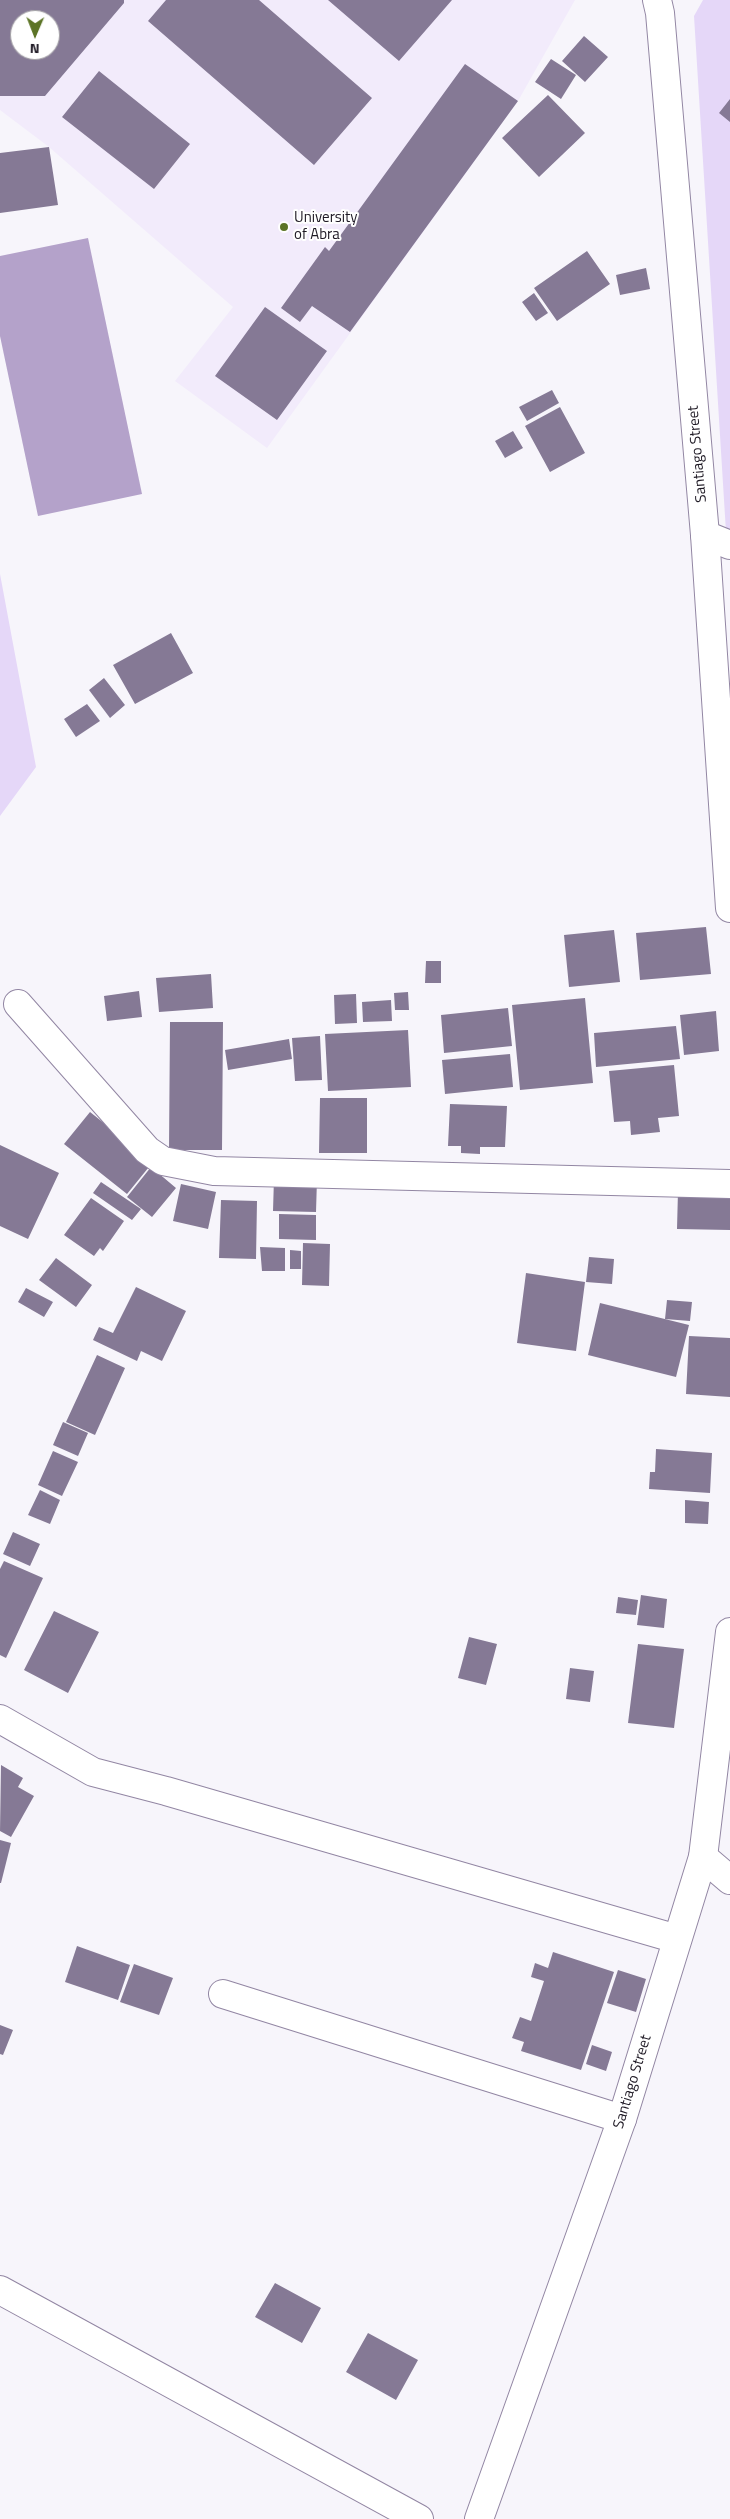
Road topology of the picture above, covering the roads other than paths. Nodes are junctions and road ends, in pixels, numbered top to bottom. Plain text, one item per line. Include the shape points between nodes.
1 (662, 4) edge
2 (705, 535) junction
3 (730, 546) edge
4 (730, 908) edge
5 (18, 1004) dead end
6 (730, 1184) edge
7 (730, 1632) edge
8 (0, 1719) edge
9 (703, 1857) junction
10 (730, 1880) edge
11 (677, 1939) junction
12 (224, 1994) dead end
13 (622, 2119) junction
14 (0, 2290) edge
15 (419, 2519) edge
16 (479, 2519) edge

1 - 2 street, Santiago Street
2 - 3 street
2 - 4 street, Santiago Street
5 - 6 street via 147,1150 163,1161 214,1171
7 - 9 street, Santiago Street
8 - 11 street via 93,1772
9 - 10 street
9 - 11 street, Santiago Street
11 - 13 street, Santiago Street
12 - 13 street
13 - 16 street, Santiago Street
14 - 15 street

